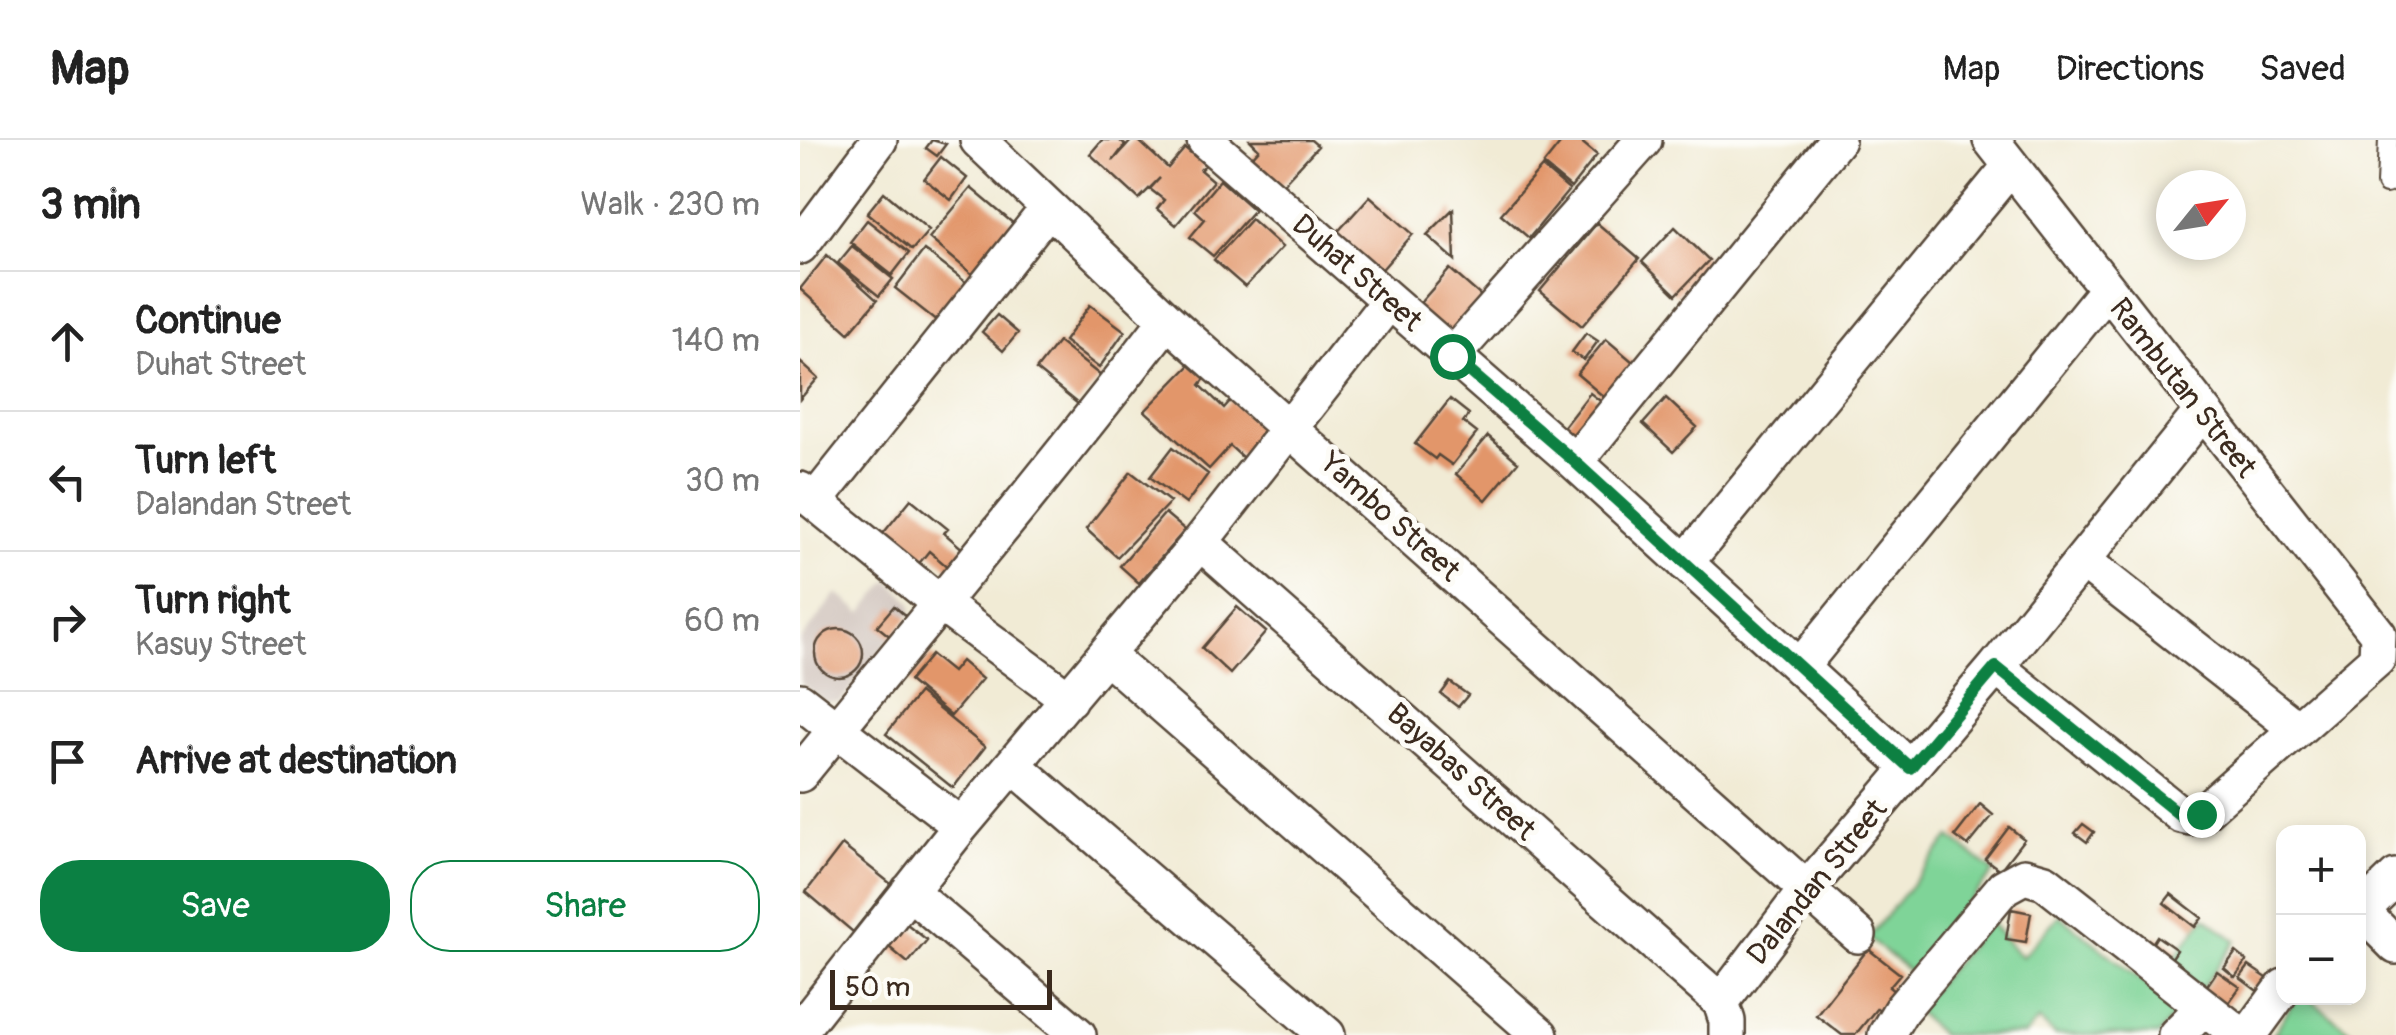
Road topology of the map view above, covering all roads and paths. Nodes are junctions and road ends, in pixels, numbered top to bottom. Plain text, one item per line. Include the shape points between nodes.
1 (878, 140) edge
2 (978, 140) edge
3 (1206, 140) edge
4 (1644, 140) edge
5 (1836, 140) edge
6 (2388, 140) edge
7 (2001, 154) edge
8 (2386, 184) dead end
9 (1048, 209) junction
10 (800, 246) edge
11 (2106, 291) junction
12 (1389, 301) junction
13 (1168, 320) junction
14 (1452, 356) junction
15 (2202, 412) junction
16 (1289, 426) junction
17 (1575, 462) junction
18 (808, 495) edge
19 (1200, 542) junction
20 (2083, 561) junction
21 (1686, 563) junction
22 (938, 602) junction
23 (1106, 655) junction
24 (1800, 666) junction
25 (1996, 667) junction
26 (1069, 699) junction
27 (800, 701) edge
28 (836, 729) junction
29 (2298, 729) junction
30 (1014, 766) junction
31 (1910, 768) junction
32 (800, 774) edge
33 (961, 826) junction
34 (2396, 877) edge
35 (1807, 889) junction
36 (910, 890) junction
37 (2366, 906) edge
38 (2363, 915) edge
39 (1858, 935) dead end
40 (2396, 946) edge
41 (2276, 998) edge
42 (2204, 1007) junction
43 (1724, 1019) edge
44 (806, 1030) edge
45 (1078, 1035) edge
46 (1327, 1035) edge
47 (1540, 1035) edge
48 (1886, 1035) edge
49 (2176, 1035) edge
50 (2240, 1035) edge
51 (2249, 1035) edge

1 - 10 street
2 - 9 street, Yambo Street
3 - 12 street, Duhat Street
4 - 14 street
5 - 17 street
6 - 8 lane
7 - 11 street, Rambutan Street
7 - 21 street
9 - 13 street, Yambo Street
9 - 18 street
11 - 15 street, Rambutan Street
11 - 24 street
12 - 14 street, Duhat Street
12 - 16 street
13 - 16 street, Yambo Street
13 - 22 street
14 - 17 street, Duhat Street
15 - 20 street, Dalandan Street
15 - 29 street, Rambutan Street via 2378,634 2376,659
16 - 19 street
16 - 35 street, Yambo Street
17 - 21 street, Duhat Street
18 - 22 street
19 - 23 street
19 - 43 street, Bayabas Street
20 - 25 street, Dalandan Street
20 - 29 street
21 - 24 street, Duhat Street
22 - 26 street
22 - 28 street
23 - 26 street
23 - 47 street
24 - 31 street, Duhat Street
25 - 29 street via 2180,815 2201,814
25 - 31 street, Dalandan Street
26 - 30 street
27 - 28 street
28 - 32 street
28 - 33 street
30 - 33 street
30 - 46 street
31 - 35 street, Dalandan Street
33 - 36 street
34 - 37 street
35 - 39 street, Yambo Street
35 - 43 street, Dalandan Street
36 - 44 street
36 - 45 street
38 - 40 street
41 - 51 street
42 - 48 street via 2044,882 2024,876 2004,886
42 - 49 street
42 - 50 street

